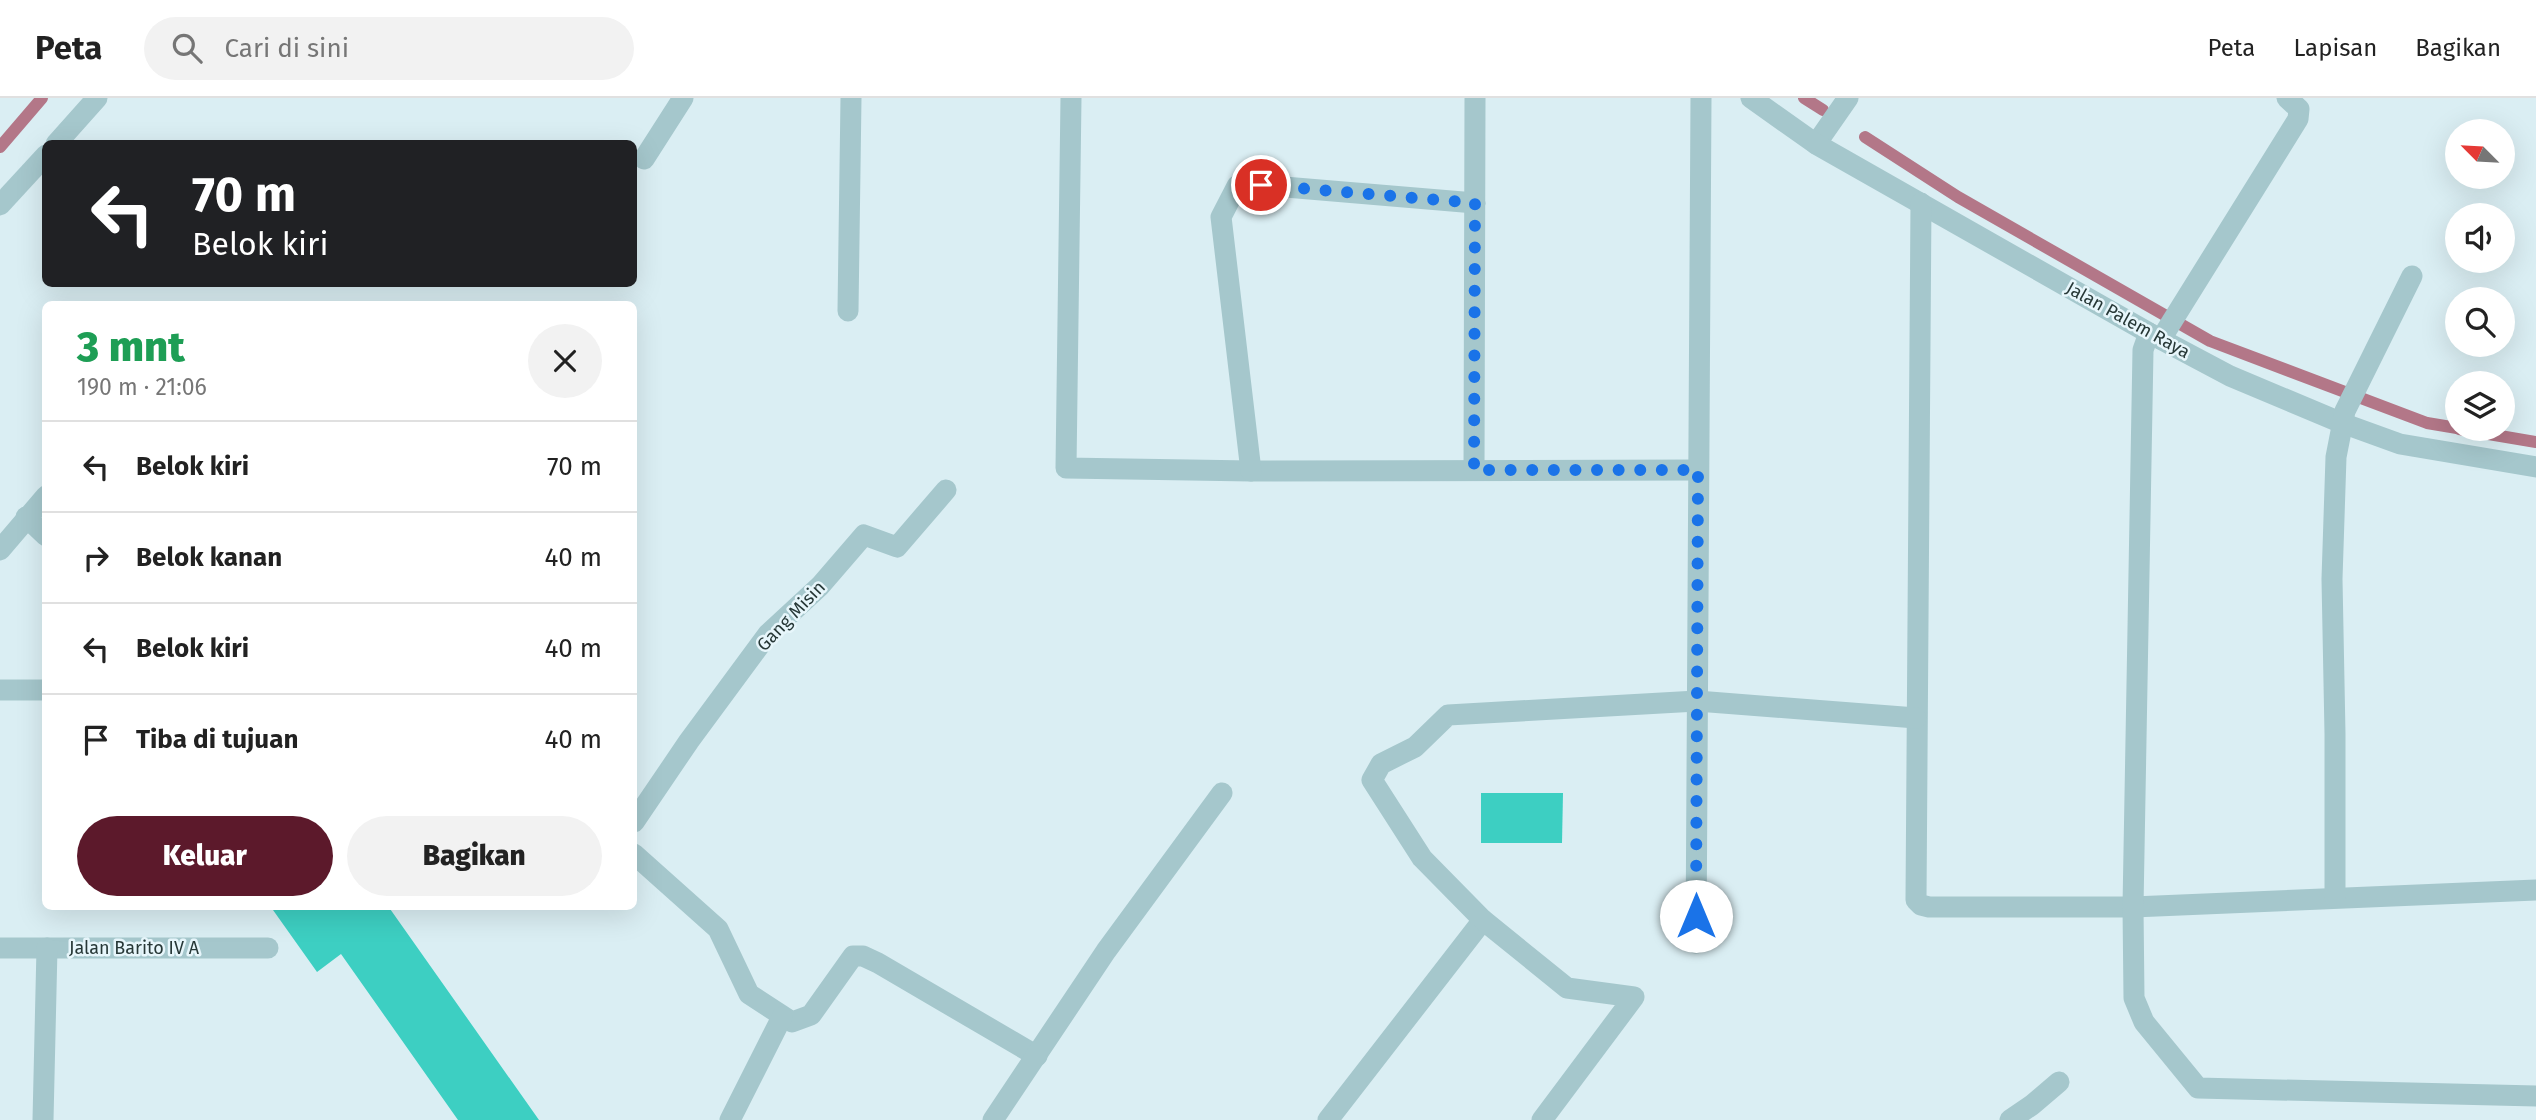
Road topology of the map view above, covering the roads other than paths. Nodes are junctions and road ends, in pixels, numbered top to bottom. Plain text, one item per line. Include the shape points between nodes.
1 (97, 98) edge
2 (683, 98) edge
3 (851, 98) edge
4 (1071, 98) edge
5 (1475, 98) edge
6 (1701, 98) edge
7 (1751, 98) edge
8 (1848, 98) edge
9 (2287, 98) edge
10 (60, 140) edge
11 (1816, 144) junction
12 (42, 159) edge
13 (644, 159) dead end
14 (1475, 203) junction
15 (1921, 203) junction
16 (0, 205) edge
17 (2412, 276) dead end
18 (848, 311) dead end
19 (2159, 334) junction
20 (2344, 417) junction
21 (2536, 467) edge
22 (1474, 470) junction
23 (1698, 470) junction
24 (1251, 471) junction
25 (946, 490) dead end
26 (42, 500) edge
27 (26, 517) junction
28 (42, 533) edge
29 (0, 550) edge
30 (0, 690) edge
31 (42, 690) edge
32 (1697, 701) junction
33 (1916, 718) junction
34 (1222, 793) dead end
35 (637, 818) edge
36 (637, 857) edge
37 (2536, 890) edge
38 (2335, 897) junction
39 (2133, 907) junction
40 (1483, 920) junction
41 (1696, 943) dead end
42 (0, 948) edge
43 (47, 948) junction
44 (268, 948) dead end
45 (782, 1017) junction
46 (1037, 1056) junction
47 (2059, 1082) dead end
48 (2536, 1096) edge
49 (1001, 1117) edge
50 (43, 1120) edge
51 (730, 1120) edge
52 (1328, 1120) edge
53 (1542, 1120) edge
54 (2010, 1120) edge

1 - 10 street
2 - 13 street
3 - 18 street
4 - 24 street via 1066,468
5 - 14 street
6 - 23 street
7 - 11 street, Jalan Palem Raya
8 - 11 street
9 - 19 street via 2299,108 2298,119 2183,305
11 - 15 street, Jalan Palem Raya
12 - 16 street
14 - 22 street
14 - 24 street via 1237,186 1221,217
15 - 19 street, Jalan Palem Raya
15 - 33 street
17 - 20 street
19 - 20 street, Jalan Palem Raya via 2230,376
19 - 39 street via 2143,350
20 - 21 street, Jalan Palem Raya via 2400,444
20 - 38 street via 2336,457 2332,579
22 - 23 street
22 - 24 street
23 - 32 street
25 - 35 street, Gang Misin via 897,547 864,535 820,586 768,634
26 - 27 street
27 - 28 street
27 - 29 street
30 - 31 street
32 - 33 street
32 - 40 street via 1448,715 1415,747 1381,764 1372,780 1422,858
32 - 41 street
33 - 39 street via 1916,900 1921,905
34 - 46 street via 1106,951
36 - 45 street via 718,929 749,994
37 - 38 street
38 - 39 street
39 - 48 street via 2134,998 2144,1022 2198,1088
40 - 52 street
40 - 53 street via 1567,988 1634,997
42 - 43 street, Jalan Barito IV A
43 - 44 street, Jalan Barito IV A
43 - 50 street
45 - 46 street via 792,1022 811,1015 853,956 860,955
45 - 51 street
46 - 49 street
47 - 54 street

